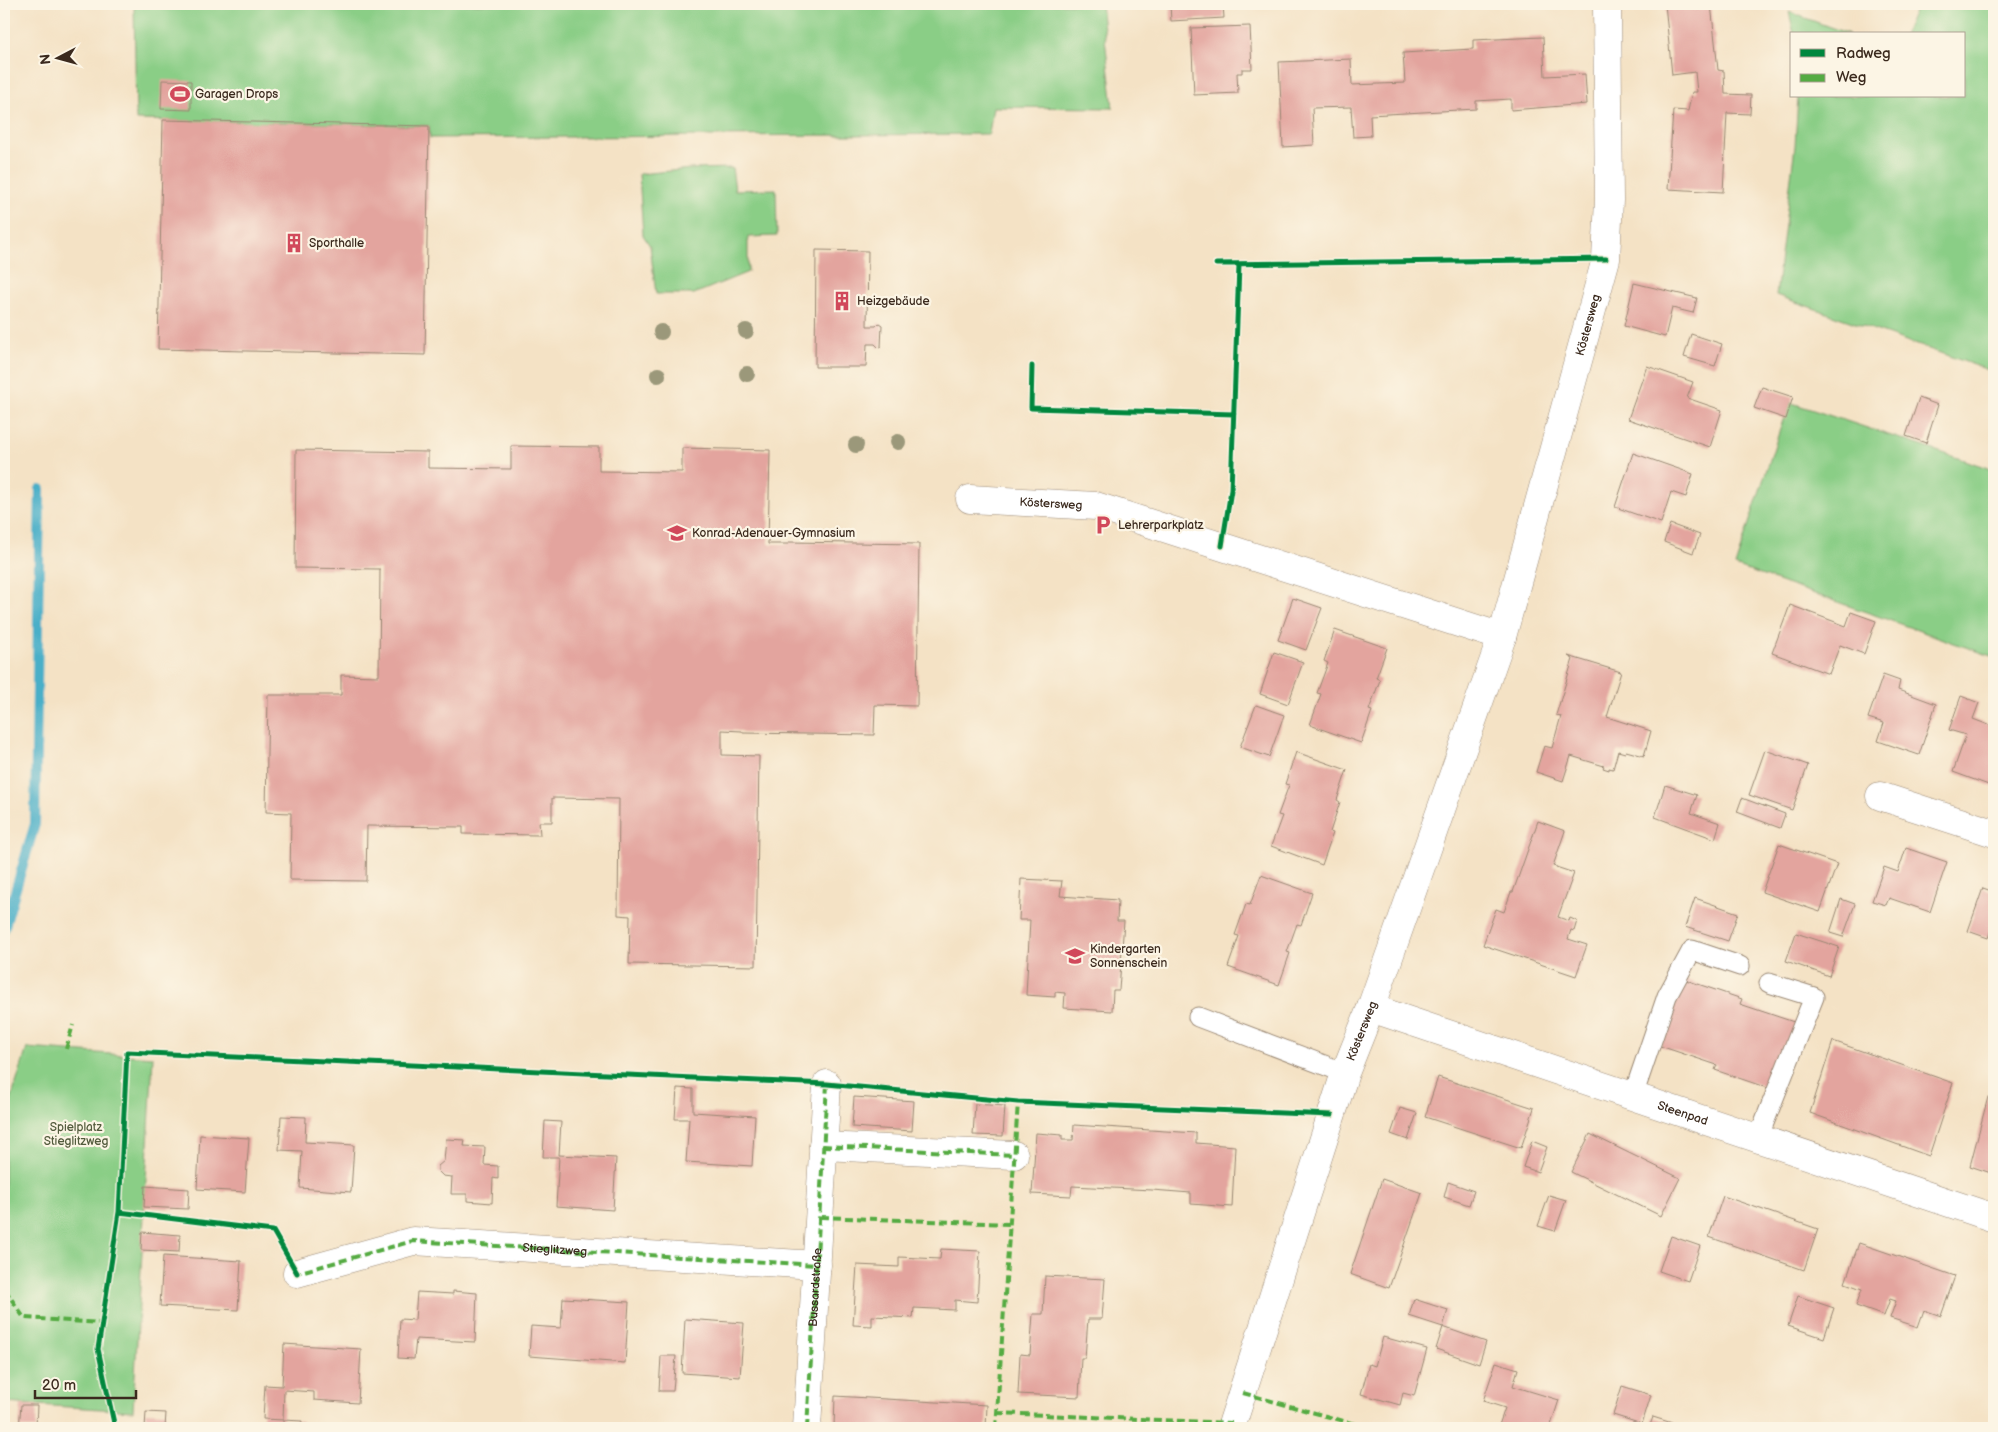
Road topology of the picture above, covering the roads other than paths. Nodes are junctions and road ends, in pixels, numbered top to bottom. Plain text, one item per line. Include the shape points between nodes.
1 (1607, 4) edge
2 (970, 499) dead end
3 (1502, 637) junction
4 (1880, 796) dead end
5 (1994, 833) edge
6 (1740, 966) dead end
7 (1769, 983) dead end
8 (1371, 1008) junction
9 (1198, 1017) dead end
10 (1345, 1073) junction
11 (827, 1084) dead end
12 (1633, 1096) junction
13 (1758, 1138) junction
14 (823, 1146) junction
15 (1014, 1155) dead end
16 (1994, 1218) edge
17 (816, 1265) junction
18 (297, 1273) dead end
19 (807, 1428) edge
20 (1231, 1428) edge

1 - 3 street, Köstersweg via 1606,259
2 - 3 street, Köstersweg via 1096,506
3 - 8 street, Köstersweg
4 - 5 street
6 - 12 lane via 1692,950 1667,996
7 - 13 lane via 1814,997
8 - 10 street, Köstersweg
8 - 12 street, Steenpad
9 - 10 lane
10 - 20 street, Köstersweg
11 - 14 street, Bussardstraße
12 - 13 street, Steenpad
13 - 16 street, Steenpad
14 - 15 street
14 - 17 street, Bussardstraße
17 - 18 street, Stieglitzweg via 413,1241
17 - 19 street, Bussardstraße

